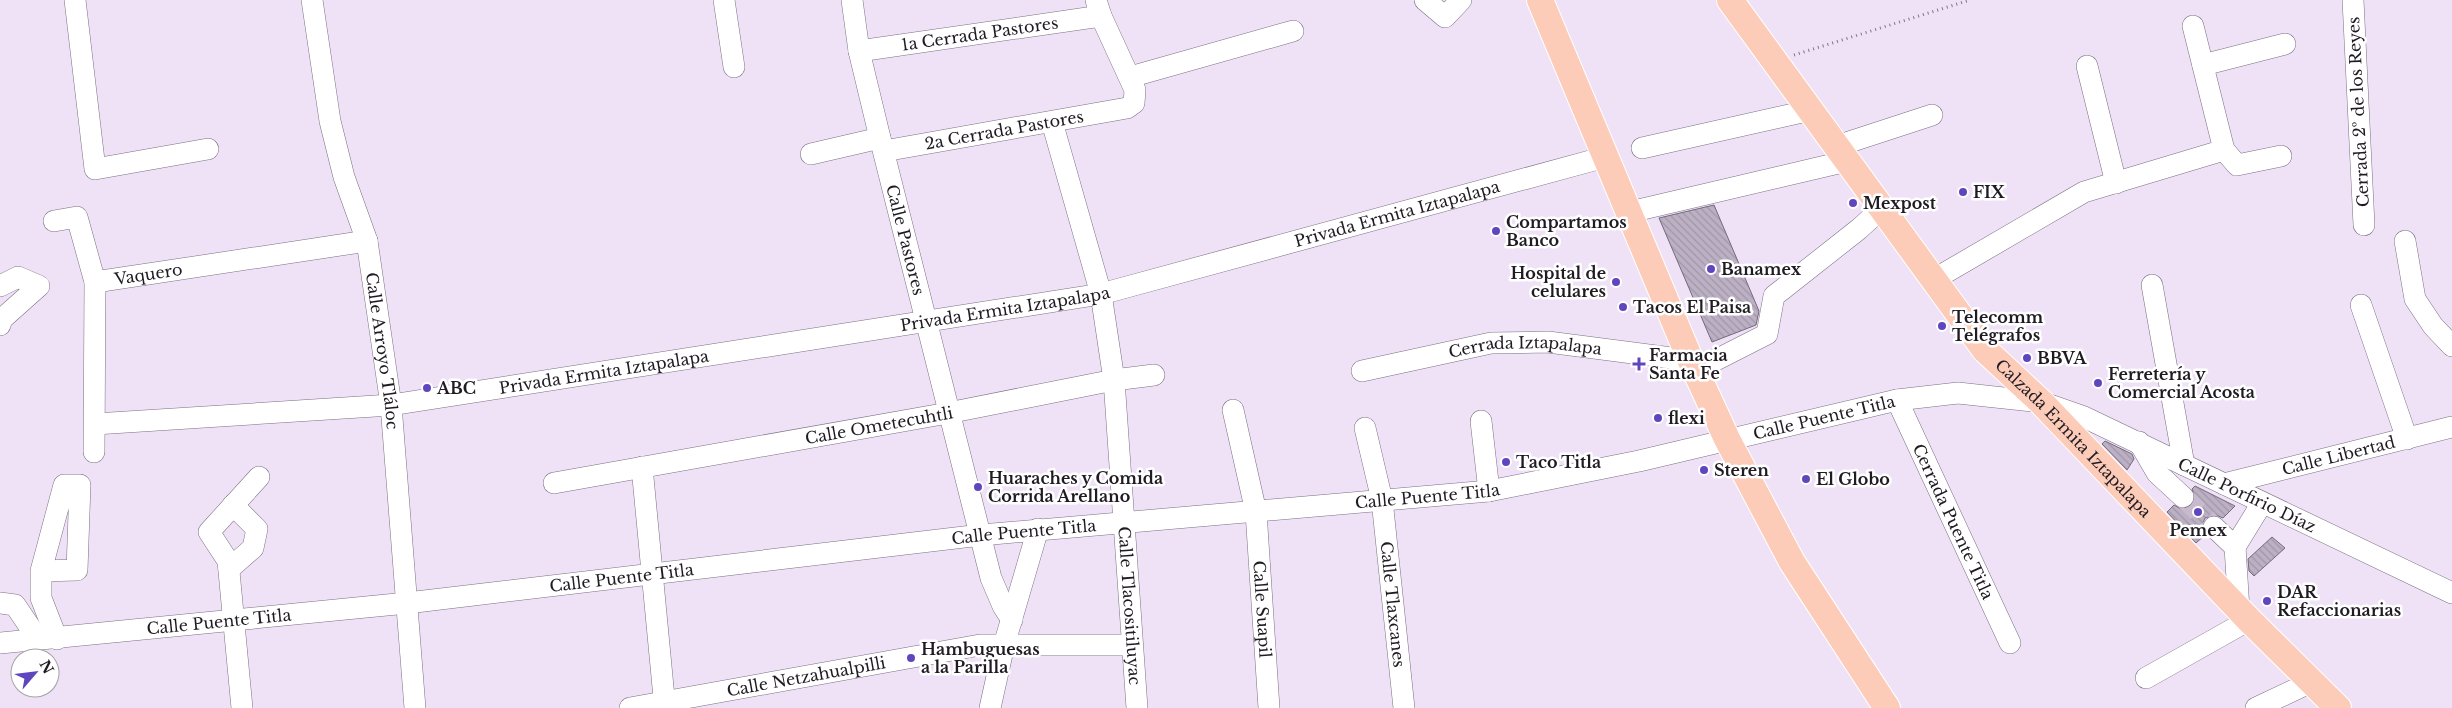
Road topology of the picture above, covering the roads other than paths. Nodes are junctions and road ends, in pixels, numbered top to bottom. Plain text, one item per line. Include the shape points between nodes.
1 (75, 0) edge
2 (312, 0) edge
3 (724, 0) edge
4 (852, 0) edge
5 (1425, 0) edge
6 (1461, 0) edge
7 (1540, 0) edge
8 (1730, 0) edge
9 (2353, 0) edge
10 (1099, 8) edge
11 (2192, 26) dead end
12 (1293, 31) dead end
13 (2284, 44) dead end
14 (859, 51) junction
15 (2087, 66) dead end
16 (2202, 66) junction
17 (734, 67) dead end
18 (1130, 77) junction
19 (1810, 110) junction
20 (1932, 115) dead end
21 (1052, 122) junction
22 (882, 144) junction
23 (1642, 148) dead end
24 (208, 149) dead end
25 (2224, 150) junction
26 (1842, 153) junction
27 (811, 154) dead end
28 (1605, 156) junction
29 (2281, 156) dead end
30 (2116, 183) junction
31 (1882, 208) junction
32 (1630, 212) junction
33 (54, 221) dead end
34 (2364, 225) dead end
35 (367, 241) junction
36 (2404, 241) dead end
37 (1933, 280) junction
38 (95, 282) junction
39 (2152, 285) dead end
40 (0, 286) edge
41 (1101, 294) junction
42 (2361, 305) dead end
43 (927, 320) junction
44 (0, 325) edge
45 (2452, 346) edge
46 (1690, 359) junction
47 (1362, 371) dead end
48 (1154, 375) dead end
49 (1114, 380) junction
50 (1897, 400) junction
51 (2041, 402) junction
52 (391, 405) junction
53 (1233, 410) dead end
54 (948, 413) junction
55 (1481, 421) dead end
56 (94, 424) junction
57 (2452, 427) edge
58 (1365, 428) dead end
59 (1727, 439) junction
60 (2407, 439) junction
61 (2138, 442) junction
62 (94, 452) dead end
63 (2184, 465) junction
64 (642, 467) junction
65 (259, 477) dead end
66 (554, 483) dead end
67 (2224, 484) junction
68 (1490, 491) junction
69 (2183, 497) tunnel mouth
70 (1382, 500) junction
71 (2262, 503) junction
72 (233, 506) junction
73 (1256, 512) junction
74 (1126, 521) junction
75 (2214, 527) tunnel mouth
76 (1038, 529) junction
77 (981, 535) junction
78 (2236, 548) junction
79 (229, 569) junction
80 (41, 571) dead end
81 (653, 574) junction
82 (2452, 594) edge
83 (0, 603) edge
84 (407, 604) junction
85 (2244, 615) junction
86 (235, 620) junction
87 (1012, 620) junction
88 (48, 639) junction
89 (0, 643) edge
90 (2010, 643) dead end
91 (1132, 645) junction
92 (1004, 646) junction
93 (2146, 678) dead end
94 (2311, 682) junction
95 (665, 705) edge
96 (242, 708) edge
97 (415, 708) edge
98 (630, 708) edge
99 (990, 708) edge
100 (1137, 708) edge
101 (1269, 708) edge
102 (1404, 708) edge
103 (1886, 708) edge
104 (2256, 708) edge
105 (2338, 708) edge

1 - 24 street via 95,169
2 - 35 street, Calle Arroyo Tláloc via 330,122 344,177
3 - 17 street
4 - 14 street, Calle Pastores
5 - 6 street via 1445,17
7 - 28 main road
8 - 19 main road, Calzada Ermita Iztapalapa
9 - 34 street, Cerrada 2º de los Reyes
10 - 14 street, 1a Cerrada Pastores
10 - 18 street
11 - 16 street
12 - 18 street
13 - 16 street
14 - 22 street, Calle Pastores
15 - 30 street
16 - 25 street
18 - 21 street, 2a Cerrada Pastores via 1135,90 1134,103 1127,108
19 - 23 street
19 - 26 main road, Calzada Ermita Iztapalapa
20 - 26 street
21 - 22 street, 2a Cerrada Pastores
21 - 41 street, Calle Tlacositiluyac
22 - 27 street, 2a Cerrada Pastores
22 - 43 street, Calle Pastores
25 - 29 street via 2237,165
25 - 30 street
26 - 31 main road, Calzada Ermita Iztapalapa
26 - 32 street
28 - 32 main road
28 - 41 street, Privada Ermita Iztapalapa
30 - 37 street via 2084,192
31 - 37 main road, Calzada Ermita Iztapalapa
31 - 46 street, Cerrada Iztapalapa via 1774,296 1767,334 1710,363
32 - 46 main road
33 - 38 street via 77,217
35 - 38 street, Vaquero
35 - 52 street, Calle Arroyo Tláloc
36 - 45 street via 2415,299 2433,326
37 - 51 main road, Calzada Ermita Iztapalapa via 1985,350
38 - 56 street, Vaquero
39 - 63 street
40 - 44 street via 18,277 39,286 2,318
41 - 43 street, Privada Ermita Iztapalapa
41 - 49 street, Calle Tlacositiluyac
42 - 60 street
43 - 52 street, Privada Ermita Iztapalapa
43 - 54 street, Calle Pastores
46 - 47 street, Cerrada Iztapalapa via 1548,342 1491,343
46 - 59 main road
48 - 49 street, Calle Ometecuhtli
49 - 54 street, Calle Ometecuhtli
49 - 74 street, Calle Tlacositiluyac
50 - 51 street, Calle Puente Titla via 1958,393
50 - 59 street, Calle Puente Titla
50 - 90 street, Cerrada Puente Titla
51 - 61 street, Calle Porfirio Díaz via 2084,417
51 - 85 main road, Calzada Ermita Iztapalapa
52 - 56 street, Privada Ermita Iztapalapa
52 - 84 street, Calle Arroyo Tláloc
53 - 73 street, Calle Suapil
54 - 64 street, Calle Ometecuhtli
54 - 77 street, Calle Pastores
55 - 68 street
56 - 62 street, Vaquero
57 - 60 street, Calle Libertad
58 - 70 street
59 - 68 street, Calle Puente Titla via 1639,462
59 - 103 main road via 1792,562
60 - 67 street, Calle Libertad
61 - 63 street, Calle Porfirio Díaz
61 - 69 street via 2157,473
63 - 67 street, Calle Porfirio Díaz
64 - 66 street, Calle Ometecuhtli
64 - 81 street
65 - 72 street
67 - 71 street, Calle Porfirio Díaz
68 - 70 street, Calle Puente Titla
70 - 73 street, Calle Puente Titla
70 - 102 street, Calle Tlaxcanes
71 - 78 street
71 - 82 street, Calle Porfirio Díaz
72 - 79 street via 209,532 228,561
72 - 79 street via 257,529 253,548
73 - 74 street, Calle Puente Titla
73 - 101 street, Calle Suapil
74 - 76 street, Calle Puente Titla
74 - 91 street, Calle Tlacositiluyac
75 - 78 street
76 - 77 street, Calle Puente Titla
76 - 87 street
77 - 81 street, Calle Puente Titla
77 - 87 street, Calle Pastores via 991,578
78 - 85 street
79 - 86 street
80 - 88 street via 41,598
81 - 84 street, Calle Puente Titla
81 - 95 street
83 - 88 street via 15,605
84 - 86 street, Calle Puente Titla
84 - 97 street, Calle Arroyo Tláloc
85 - 93 street
85 - 94 main road, Calzada Ermita Iztapalapa
86 - 88 street, Calle Puente Titla
86 - 96 street
87 - 92 street
88 - 89 street, Calle Puente Titla
91 - 92 street, Calle Netzahualpilli
91 - 100 street, Calle Tlacositiluyac
92 - 95 street, Calle Netzahualpilli via 980,645
92 - 99 street
94 - 104 street
94 - 105 main road, Calzada Ermita Iztapalapa
95 - 98 street, Calle Netzahualpilli

